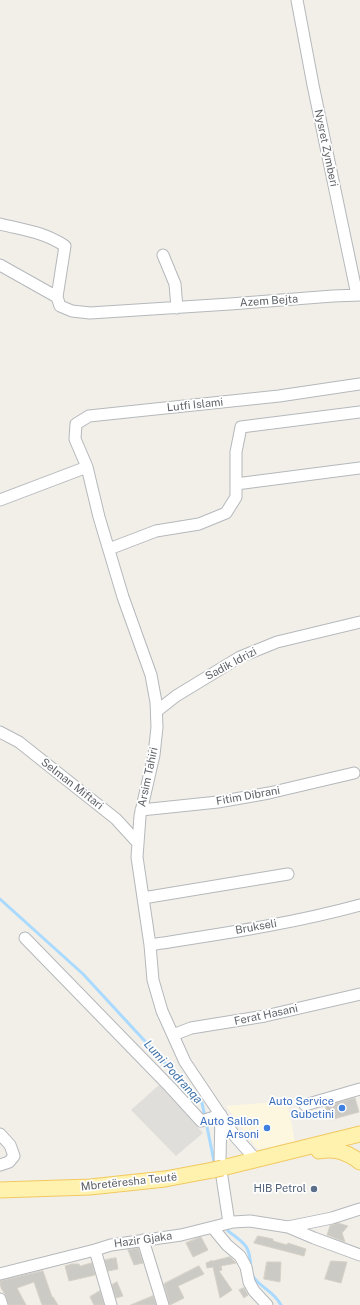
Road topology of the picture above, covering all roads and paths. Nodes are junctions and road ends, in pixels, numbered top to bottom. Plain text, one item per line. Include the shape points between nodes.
1 (297, 0) edge
2 (0, 224) edge
3 (163, 255) dead end
4 (0, 265) edge
5 (359, 295) edge
6 (57, 297) junction
7 (177, 308) junction
8 (360, 384) edge
9 (360, 412) edge
10 (87, 467) junction
11 (360, 468) edge
12 (236, 484) junction
13 (0, 500) edge
14 (109, 549) junction
15 (360, 622) edge
16 (157, 711) junction
17 (0, 732) edge
18 (354, 773) dead end
19 (141, 810) junction
20 (138, 843) junction
21 (288, 874) dead end
22 (143, 898) junction
23 (360, 905) edge
24 (25, 938) dead end
25 (150, 945) junction
26 (360, 994) edge
27 (173, 1035) junction
28 (360, 1089) edge
29 (305, 1105) dead end
30 (211, 1118) junction
31 (0, 1134) edge
32 (360, 1136) edge
33 (256, 1160) junction
34 (360, 1162) edge
35 (0, 1164) edge
36 (219, 1169) junction
37 (0, 1190) edge
38 (360, 1210) edge
39 (224, 1225) junction
40 (288, 1227) junction
41 (143, 1240) junction
42 (95, 1250) junction
43 (360, 1255) edge
44 (0, 1274) edge
45 (0, 1299) edge
46 (2, 1305) edge
47 (111, 1305) edge
48 (163, 1305) edge
49 (267, 1305) edge

1 - 5 street, Nysret Zymberi
2 - 6 street via 33,231 53,238 65,246
3 - 7 street via 175,284
4 - 6 street, Azem Bejta
5 - 7 street, Azem Bejta
6 - 7 street, Azem Bejta via 60,306 72,311
8 - 10 street, Lutfi Islami via 279,396 89,416 76,424 75,439
9 - 12 street via 241,427 236,452
10 - 13 street
10 - 14 street, Arsim Tahiri
11 - 12 street
12 - 14 street via 236,497 226,513 199,524 156,531
14 - 16 street, Arsim Tahiri via 151,675
15 - 16 street, Sadik Idrizi via 277,642 240,657 176,696
16 - 19 street, Arsim Tahiri via 154,755
17 - 20 street, Selman Miftari via 19,742 116,819
18 - 19 street, Fitim Dibrani via 218,802
19 - 20 street, Arsim Tahiri
20 - 22 street, Arsim Tahiri via 137,857
21 - 22 street
22 - 25 street, Arsim Tahiri
23 - 25 street, Brukseli via 270,926
24 - 30 street via 170,1087
25 - 27 street, Arsim Tahiri via 153,980 162,1011
26 - 27 street, Ferat Hasani via 265,1016 191,1028
27 - 30 street, Arsim Tahiri
28 - 29 street
30 - 33 street, Arsim Tahiri via 234,1135
30 - 36 street
31 - 35 street via 10,1145 14,1156 10,1162
32 - 33 main road, Mbretëresha Teutë
32 - 34 main road via 356,1149
33 - 34 main road, Mbretëresha Teutë via 329,1149 351,1155
33 - 36 main road, Mbretëresha Teutë
36 - 37 main road, Mbretëresha Teutë via 165,1179 90,1187
36 - 39 street
38 - 40 street, Hazir Gjaka
39 - 40 street, Hazir Gjaka via 250,1221
39 - 41 street, Hazir Gjaka via 181,1235
39 - 49 street via 227,1245 240,1256 246,1267 249,1282
40 - 43 street, Hazir Gjaka
41 - 42 street, Hazir Gjaka
41 - 48 street
42 - 44 street, Hazir Gjaka
42 - 47 street
45 - 46 street

